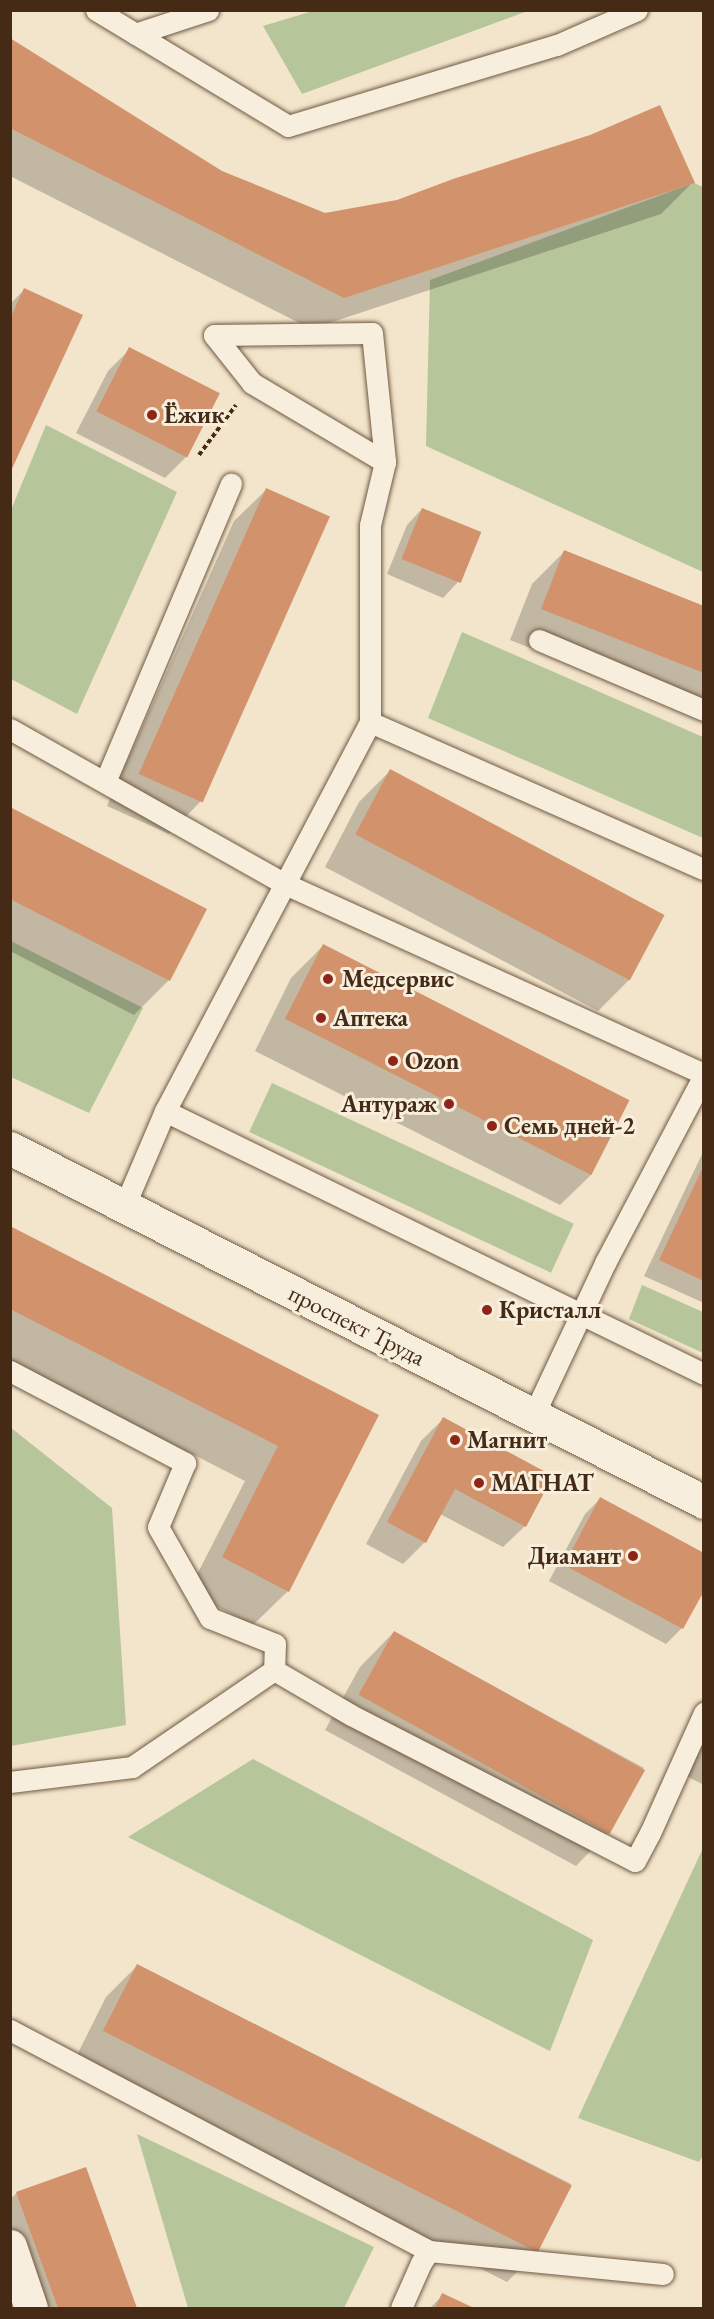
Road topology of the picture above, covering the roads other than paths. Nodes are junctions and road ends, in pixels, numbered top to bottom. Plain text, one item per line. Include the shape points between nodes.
1 (96, 10) edge
2 (208, 10) edge
3 (637, 10) edge
4 (135, 34) junction
5 (385, 462) junction
6 (231, 484) dead end
7 (539, 640) dead end
8 (704, 710) edge
9 (370, 722) junction
10 (10, 729) edge
11 (105, 782) junction
12 (704, 869) edge
13 (283, 882) junction
14 (704, 1075) edge
15 (165, 1111) junction
16 (10, 1148) edge
17 (124, 1208) junction
18 (581, 1314) junction
19 (10, 1371) edge
20 (704, 1374) edge
21 (534, 1414) junction
22 (704, 1502) edge
23 (274, 1670) junction
24 (704, 1713) edge
25 (10, 1782) edge
26 (10, 2030) edge
27 (10, 2246) edge
28 (429, 2251) junction
29 (663, 2274) dead end
30 (31, 2308) edge
31 (401, 2308) edge

1 - 4 lane
2 - 4 lane
3 - 4 lane via 557,45 288,126
5 - 5 lane via 252,383 214,335 372,333
5 - 9 lane via 370,525
6 - 11 lane
7 - 8 lane
9 - 12 lane
9 - 13 lane
10 - 11 lane
11 - 13 lane
13 - 14 lane
13 - 15 lane
14 - 18 lane
15 - 17 lane
15 - 18 lane
16 - 17 street, проспект Труда
17 - 21 street, проспект Труда
18 - 20 lane
18 - 21 lane
19 - 23 lane via 185,1463 158,1527 210,1618 275,1644
21 - 22 street, проспект Труда
23 - 24 lane via 351,1715 634,1861
23 - 25 lane via 132,1767
26 - 28 lane
27 - 30 street
28 - 29 lane
28 - 31 lane

